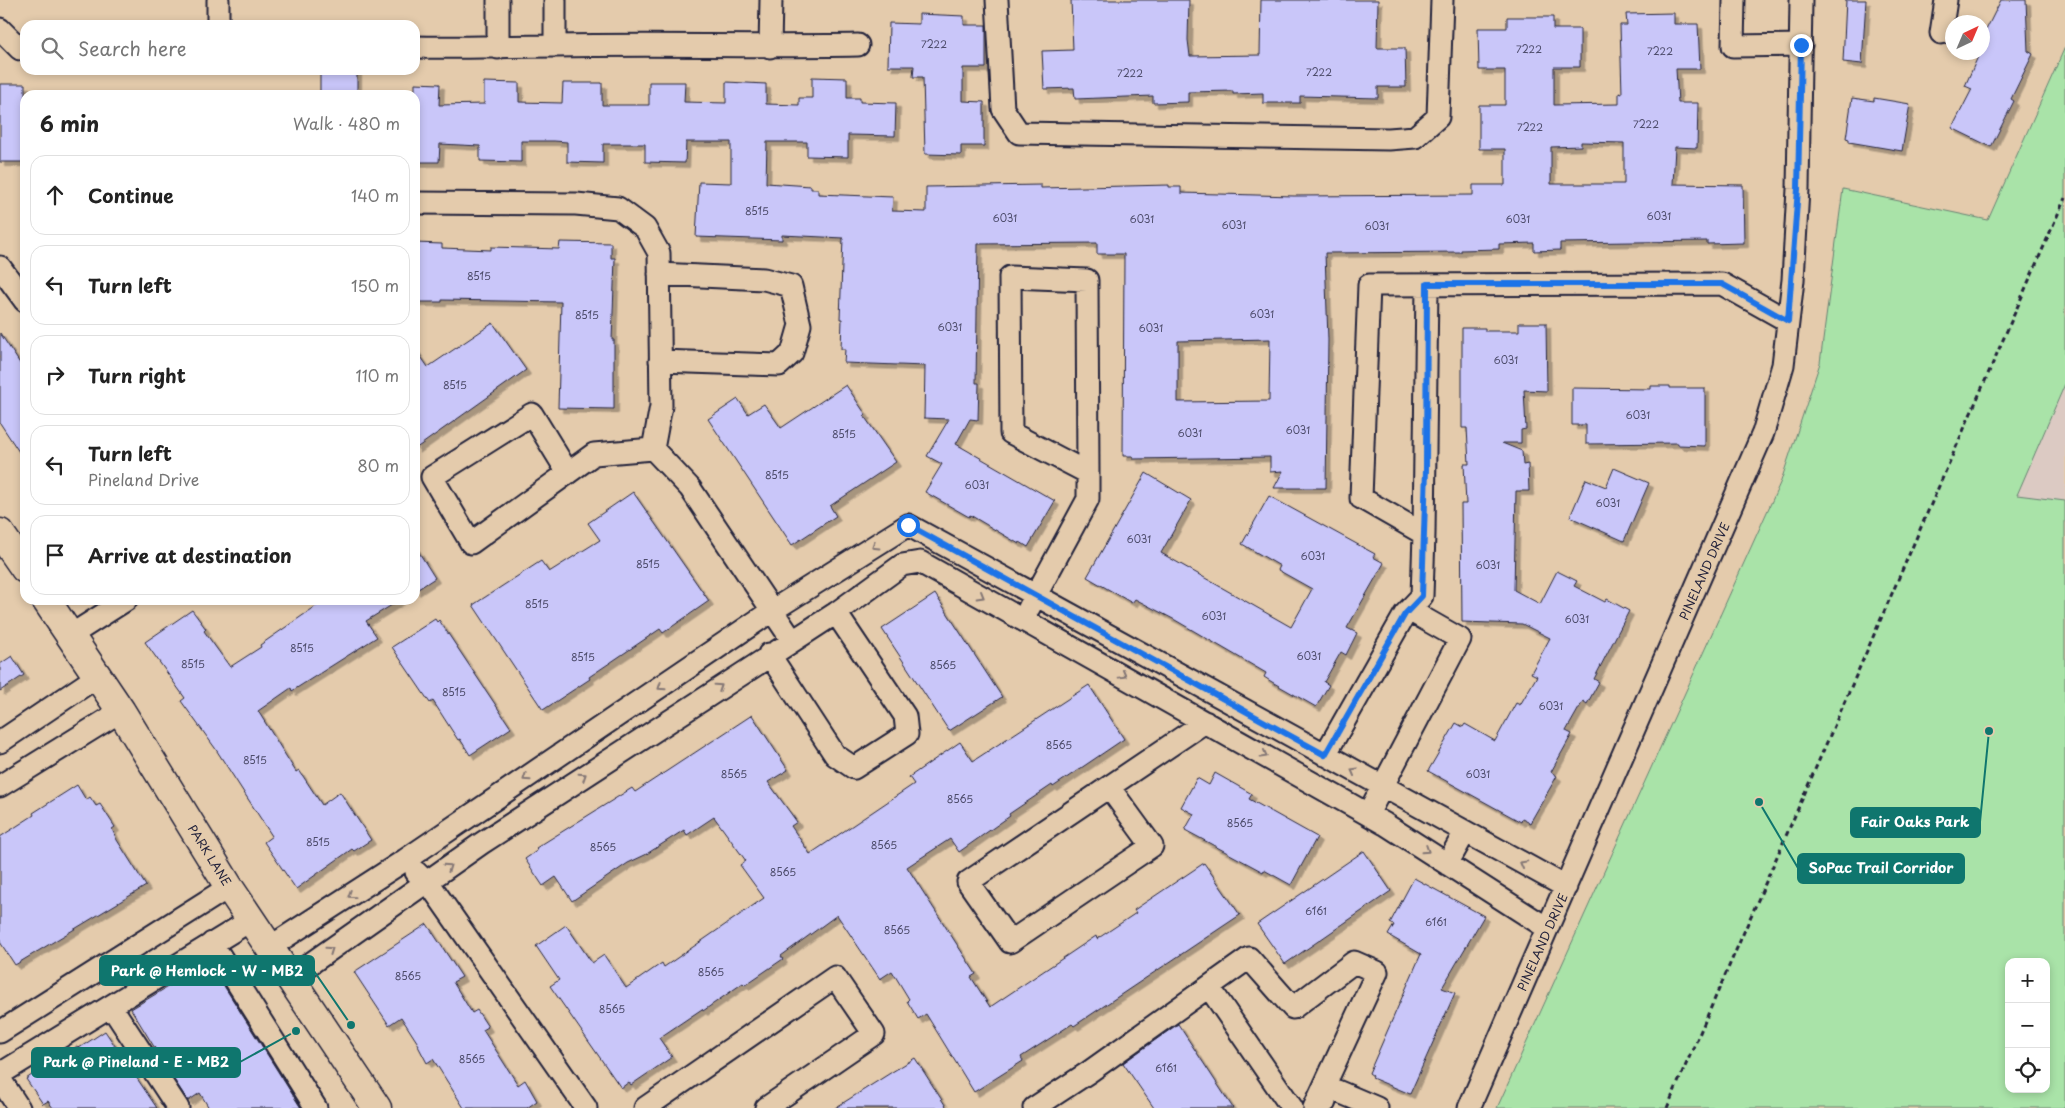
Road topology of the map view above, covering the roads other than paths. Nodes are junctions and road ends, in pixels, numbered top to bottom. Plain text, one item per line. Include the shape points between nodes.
1 (218, 0) edge
2 (498, 0) edge
3 (555, 0) edge
4 (771, 0) edge
5 (997, 0) edge
6 (1442, 0) edge
7 (1734, 0) edge
8 (1801, 0) edge
9 (1946, 0) edge
10 (218, 20) edge
11 (0, 29) edge
12 (1941, 33) dead end
13 (858, 45) dead end
14 (1801, 45) junction
15 (555, 46) junction
16 (770, 47) junction
17 (420, 48) edge
18 (498, 48) junction
19 (20, 49) edge
20 (420, 203) edge
21 (0, 267) edge
22 (659, 274) junction
23 (1427, 284) junction
24 (20, 294) edge
25 (1788, 321) junction
26 (660, 361) junction
27 (653, 449) junction
28 (568, 473) junction
29 (1088, 473) junction
30 (1424, 534) junction
31 (2, 540) edge
32 (20, 563) edge
33 (1036, 596) junction
34 (50, 605) edge
35 (118, 605) edge
36 (774, 610) junction
37 (1409, 610) junction
38 (836, 612) junction
39 (1024, 619) junction
40 (71, 635) junction
41 (792, 640) junction
42 (769, 654) junction
43 (98, 676) junction
44 (121, 711) junction
45 (1205, 722) junction
46 (0, 742) edge
47 (1325, 755) junction
48 (0, 786) edge
49 (1109, 786) junction
50 (1381, 786) junction
51 (1368, 814) junction
52 (1465, 832) junction
53 (1447, 864) junction
54 (419, 876) junction
55 (229, 887) junction
56 (1566, 887) junction
57 (251, 920) junction
58 (1548, 928) junction
59 (212, 943) junction
60 (270, 947) junction
61 (290, 978) junction
62 (1209, 987) junction
63 (111, 1006) junction
64 (0, 1032) edge
65 (0, 1074) edge
66 (0, 1079) edge
67 (1321, 1104) edge
68 (19, 1108) edge
69 (178, 1108) edge
70 (316, 1108) edge
71 (377, 1108) edge
72 (586, 1108) edge
73 (645, 1108) edge
74 (766, 1108) edge
75 (1034, 1108) edge
76 (1292, 1108) edge
77 (1377, 1108) edge
78 (1469, 1108) edge

1 - 10 street
2 - 18 street
3 - 15 street
4 - 16 street
5 - 6 street via 1004,110 1019,133 1389,139 1415,137 1438,117
7 - 14 street via 1733,46
8 - 14 street, PINELAND DRIVE
9 - 12 street
11 - 19 street
13 - 16 street
14 - 25 street, PINELAND DRIVE via 1798,189
15 - 16 street
15 - 18 street
17 - 18 street
20 - 22 street via 576,204 618,208 645,228 658,253
21 - 24 street
22 - 26 street
22 - 26 street via 764,279 792,286 800,325 792,354 780,366
23 - 25 street via 1722,284
23 - 30 street
23 - 30 street via 1369,284 1361,498
25 - 56 street, PINELAND DRIVE via 1783,365 1763,433
26 - 27 street via 661,406
27 - 28 street via 594,454
27 - 36 street via 690,488
28 - 28 street via 471,542 432,477 532,414
29 - 29 street via 1087,280 1010,277 1011,433
29 - 33 street via 1088,499
30 - 37 street via 1422,596
31 - 32 main road
33 -> 36 street via 908,525
33 - 39 street
33 - 47 street
34 - 40 main road, PARK LANE
35 - 40 street
36 - 41 street
36 -> 60 street
37 - 47 street
37 - 50 street via 1460,639
38 -> 39 street via 902,565 920,562
38 - 41 street
38 - 42 street via 905,716 907,734 862,764 854,768 835,755
39 -> 45 street
40 - 43 main road, PARK LANE
41 - 42 street
54 -> 42 street via 490,838
43 - 44 main road, PARK LANE
43 - 46 street
44 - 48 street
44 - 55 main road, PARK LANE
45 - 49 street
45 -> 51 street
50 -> 47 street
49 - 49 street via 968,882 1010,942 1152,846
50 - 51 street
50 - 52 street
51 -> 53 street
52 - 53 street
56 -> 52 street
53 - 58 street
61 -> 54 street
54 - 72 street via 433,889
55 - 57 main road, PARK LANE
55 - 64 street
56 - 58 street, PINELAND DRIVE
57 - 59 street
57 - 60 main road, PARK LANE
58 - 78 street, PINELAND DRIVE
59 - 63 street
59 - 70 street
60 - 61 main road, PARK LANE
61 - 71 main road, PARK LANE
62 - 67 street via 1249,958 1293,1008 1354,962 1377,972
62 - 75 street
62 - 76 street
63 - 65 street
63 - 69 street
66 - 68 street
67 - 77 street via 1337,1091
73 - 74 street via 834,977 874,1034

